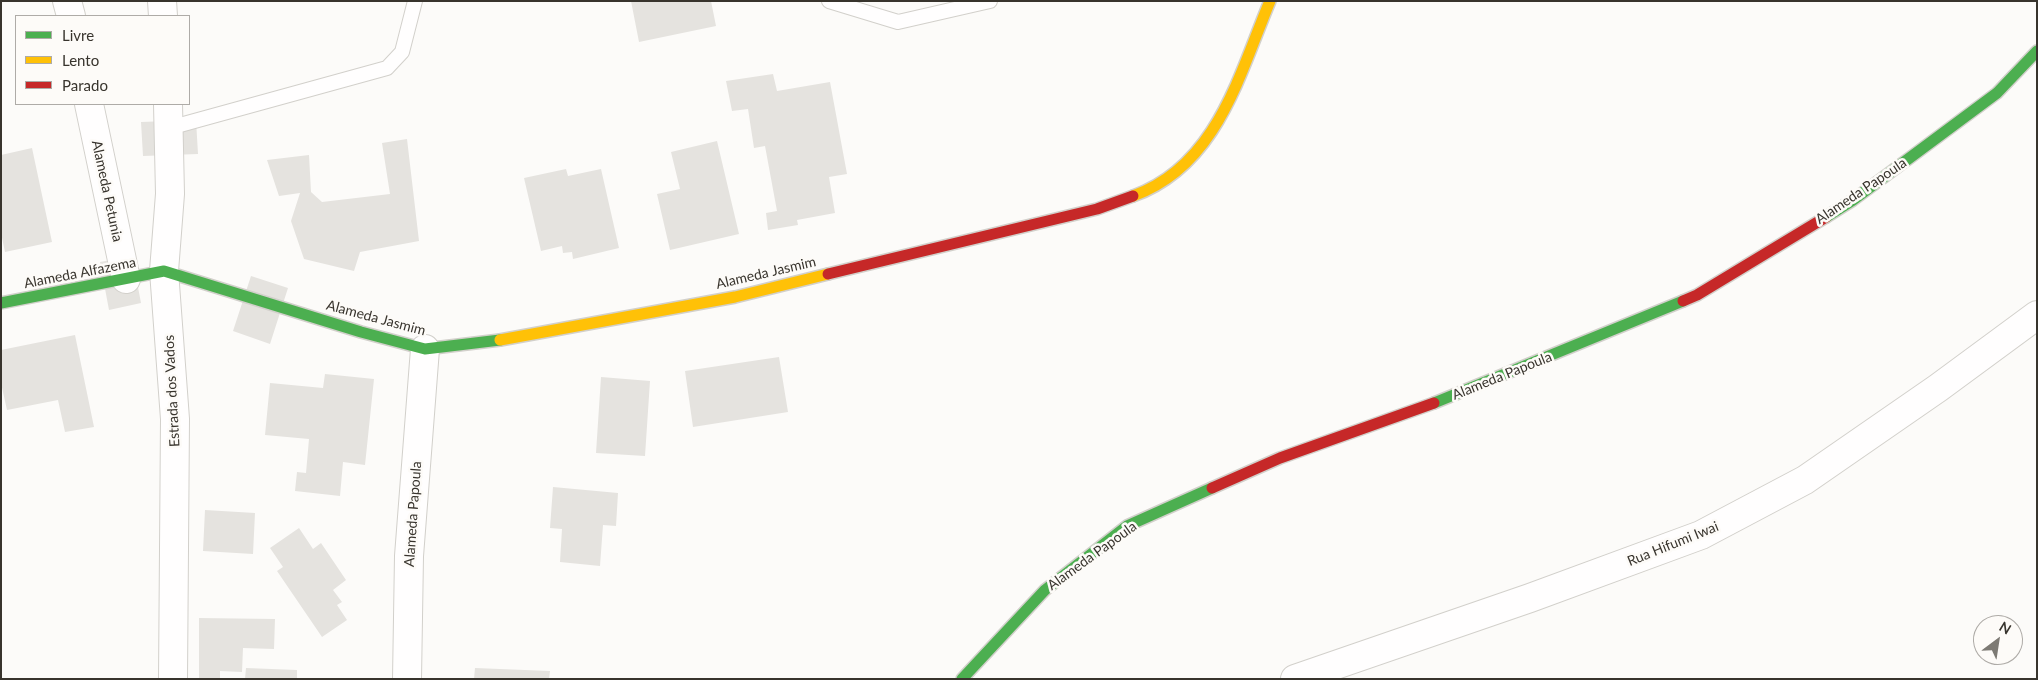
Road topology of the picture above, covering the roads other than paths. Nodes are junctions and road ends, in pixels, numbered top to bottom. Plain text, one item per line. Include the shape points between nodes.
1 (67, 1) edge
2 (162, 1) edge
3 (416, 1) edge
4 (829, 1) edge
5 (990, 1) edge
6 (1270, 1) edge
7 (70, 15) edge
8 (163, 15) edge
9 (2037, 51) edge
10 (89, 105) edge
11 (168, 116) edge
12 (164, 271) junction
13 (126, 279) junction
14 (1, 303) edge
15 (2037, 315) edge
16 (425, 349) junction
17 (173, 679) edge
18 (407, 679) edge
19 (962, 679) edge
20 (1295, 679) edge

1 - 7 street
2 - 8 street
3 - 11 lane via 402,52 387,68
4 - 5 lane via 898,22
6 - 16 street, Alameda Jasmim via 1222,118 1192,158 1156,188 1097,209 734,297 515,338
9 - 19 street, Alameda Papoula via 1997,94 1853,200 1697,295 1416,411 1280,458 1127,526 1045,590
10 - 13 street, Alameda Petunia
11 - 12 street, Estrada dos Vados via 170,194
12 - 13 street, Alameda Alfazema
12 - 16 street, Alameda Jasmim
12 - 17 street, Estrada dos Vados via 175,419
13 - 14 street, Alameda Alfazema
15 - 20 street, Rua Hifumi Iwai via 1804,480 1701,535
16 - 18 street, Alameda Papoula via 409,556

